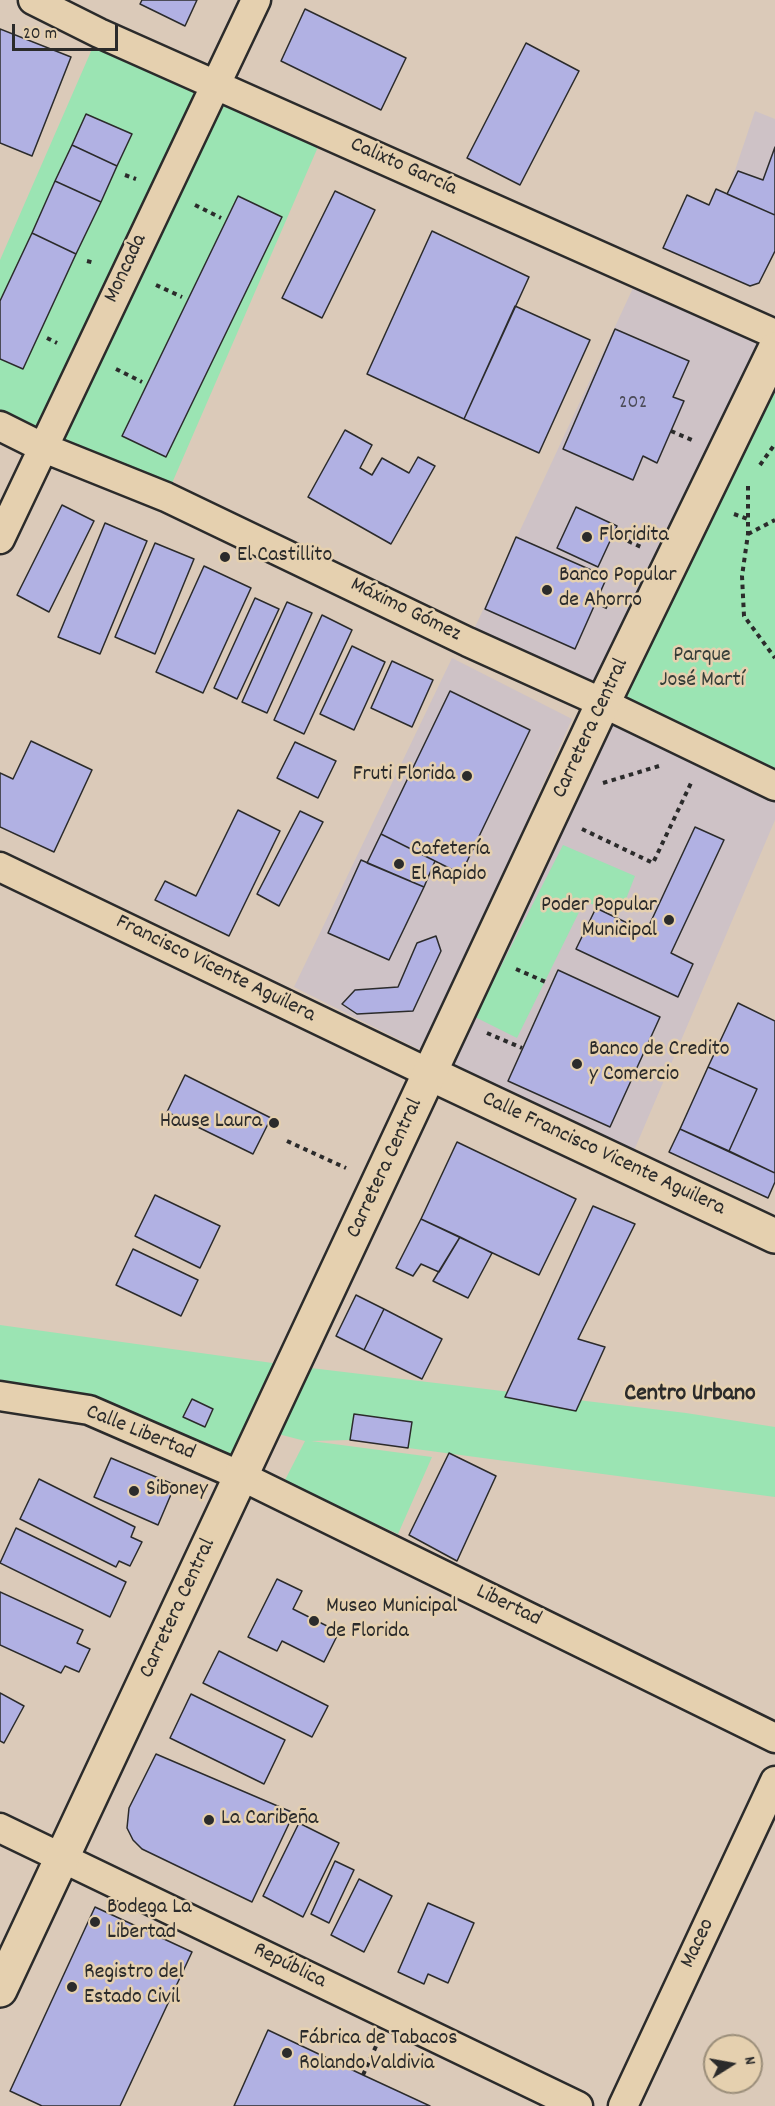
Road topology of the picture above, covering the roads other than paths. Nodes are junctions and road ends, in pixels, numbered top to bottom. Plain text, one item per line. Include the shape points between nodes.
1 (33, 0) edge
2 (256, 0) edge
3 (216, 85) junction
4 (775, 334) edge
5 (775, 350) edge
6 (0, 426) edge
7 (44, 448) junction
8 (0, 539) edge
9 (603, 703) junction
10 (775, 786) edge
11 (0, 867) edge
12 (431, 1074) junction
13 (775, 1236) edge
14 (0, 1396) edge
15 (241, 1476) junction
16 (775, 1738) edge
17 (775, 1781) edge
18 (0, 1828) edge
19 (61, 1859) junction
20 (0, 1990) edge
21 (578, 2106) edge
22 (622, 2106) edge

1 - 3 street, Calixto García
2 - 3 street, Moncada
3 - 4 street, Calixto García
3 - 7 street, Moncada
5 - 9 main road, Carretera Central
6 - 7 street, Máximo Gómez
7 - 8 street, Moncada
7 - 9 street, Máximo Gómez via 166,497
9 - 10 street, Máximo Gómez
9 - 12 main road, Carretera Central
11 - 12 street, Francisco Vicente Aguilera
12 - 13 main road, Calle Francisco Vicente Aguilera
12 - 15 main road, Carretera Central
14 - 15 street, Calle Libertad via 89,1410
15 - 16 street, Libertad
15 - 19 main road, Carretera Central
17 - 22 street, Maceo
18 - 19 street, República
19 - 20 main road, Carretera Central
19 - 21 street, República

